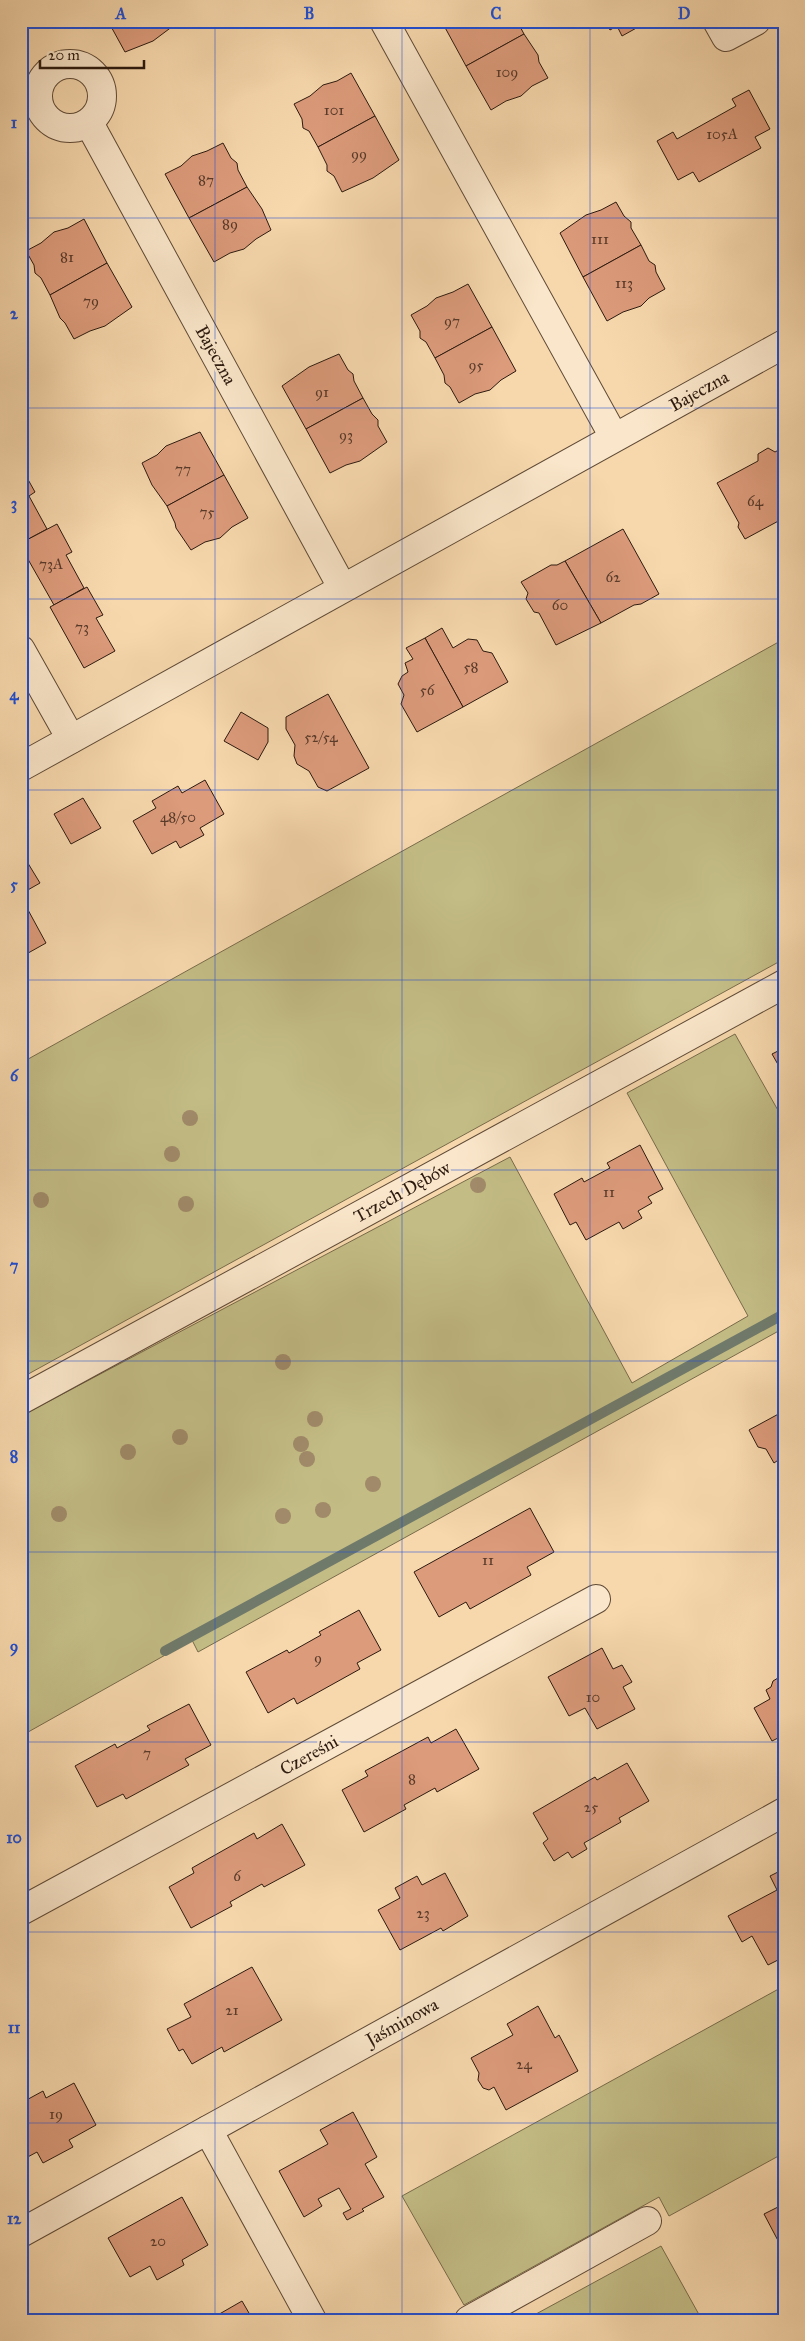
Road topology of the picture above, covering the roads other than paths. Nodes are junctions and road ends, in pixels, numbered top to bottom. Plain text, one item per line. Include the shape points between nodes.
1 (384, 21) edge
2 (717, 21) edge
3 (756, 21) edge
4 (89, 123) dead end
5 (784, 344) edge
6 (614, 437) junction
7 (342, 587) junction
8 (21, 650) edge
9 (71, 739) junction
10 (21, 767) edge
11 (784, 984) edge
12 (21, 1400) edge
13 (596, 1599) dead end
14 (784, 1812) edge
15 (21, 1911) edge
16 (208, 2130) junction
17 (647, 2221) dead end
18 (21, 2233) edge
19 (312, 2320) edge
20 (469, 2320) edge

1 - 6 street
2 - 3 street via 726,37
4 - 7 street, Bajeczna
5 - 6 street, Bajeczna
6 - 7 street, Bajeczna
7 - 9 street, Bajeczna
8 - 9 street
9 - 10 street, Bajeczna
11 - 12 street, Trzech Dębów
13 - 15 street, Czereśni
14 - 16 street, Jaśminowa
16 - 18 street, Jaśminowa
16 - 19 street
17 - 20 street

